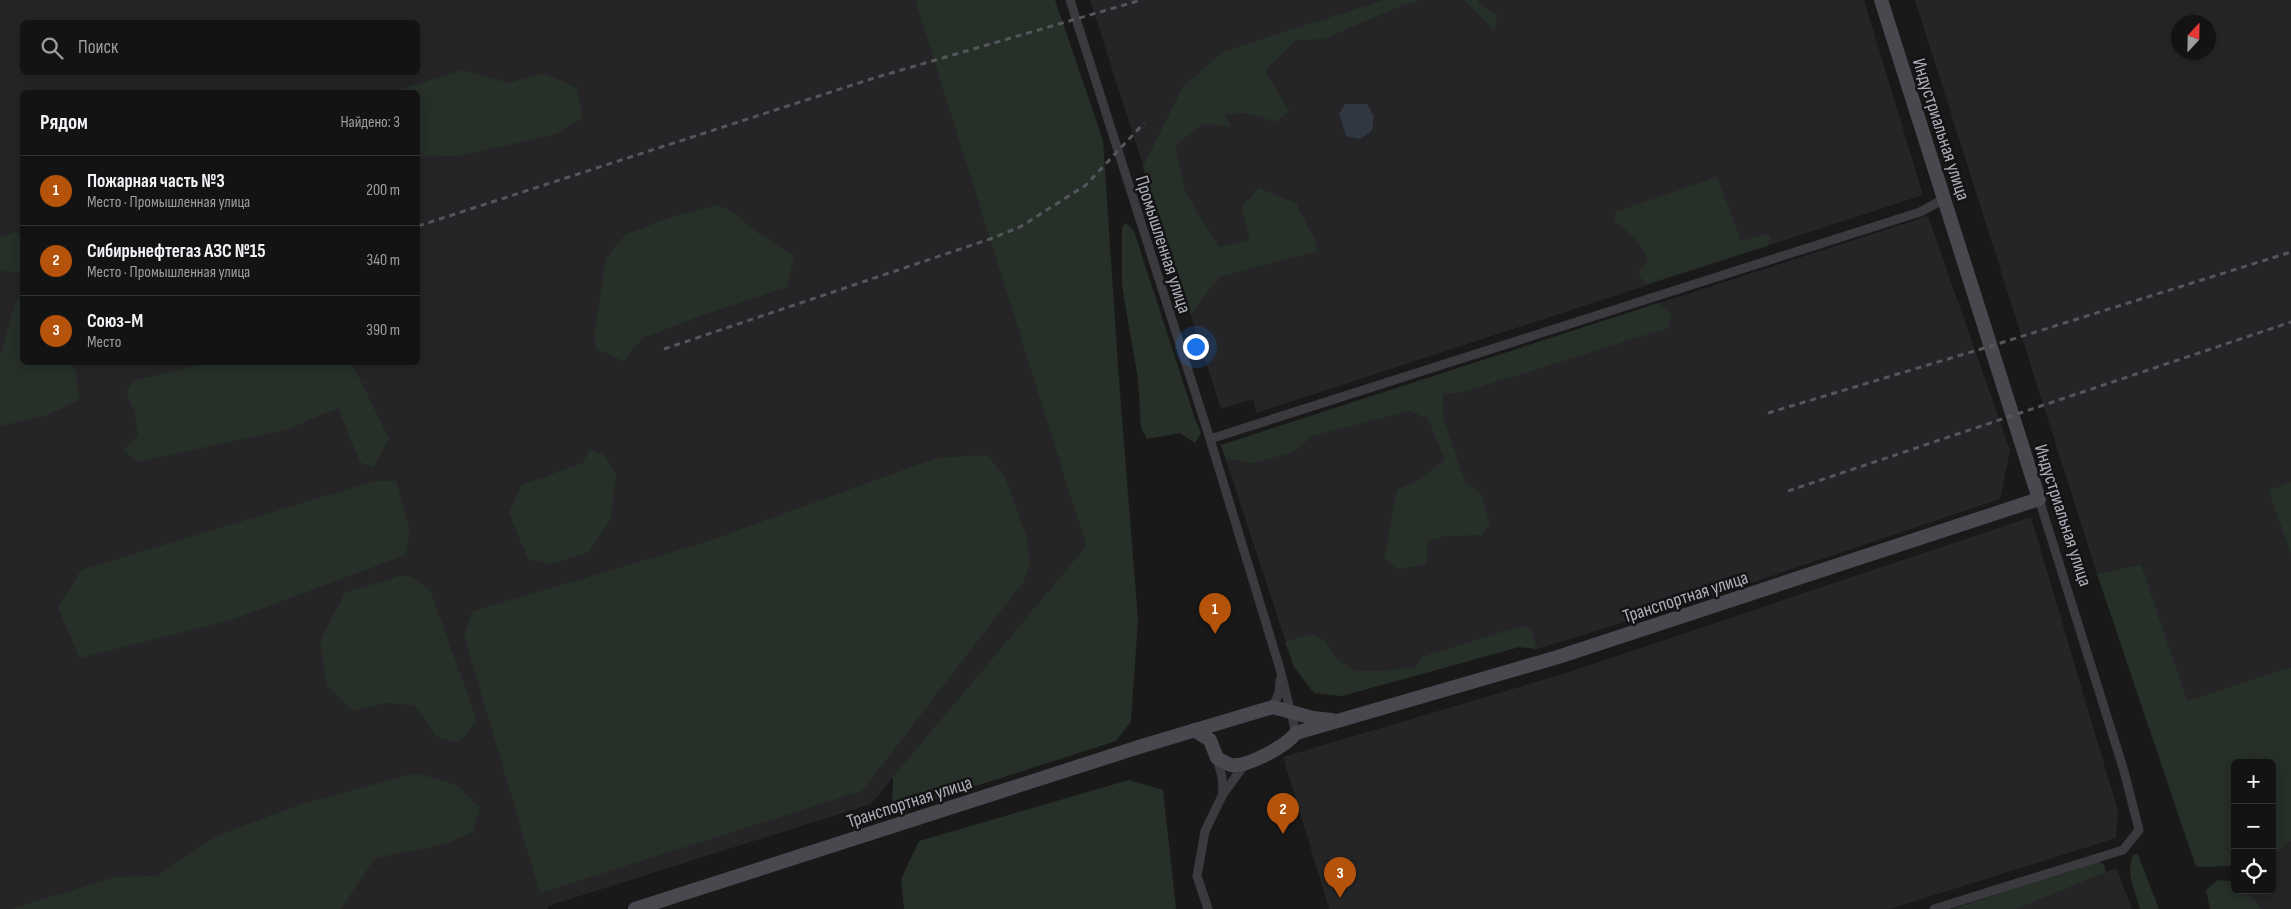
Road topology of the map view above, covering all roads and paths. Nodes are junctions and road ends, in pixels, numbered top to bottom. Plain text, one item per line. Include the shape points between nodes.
1 (1070, 0) edge
2 (1881, 0) edge
3 (1944, 199) junction
4 (1210, 439) junction
5 (2039, 499) junction
6 (1280, 669) junction
7 (1273, 707) junction
8 (1291, 712) junction
9 (1340, 721) junction
10 (1218, 723) junction
11 (1194, 730) junction
12 (1296, 733) junction
13 (1210, 740) junction
14 (1216, 758) junction
15 (1245, 764) junction
16 (1222, 794) junction
17 (635, 909) edge
18 (1208, 909) edge
19 (1934, 909) edge

1 - 4 street, Промышленная улица
2 - 3 street, Индустриальная улица
3 - 4 street via 1920,212
3 - 5 street, Индустриальная улица
4 - 6 street, Промышленная улица
5 - 9 street, Транспортная улица via 1558,657
5 - 19 street, Индустриальная улица via 2102,698 2139,830 2122,850
6 - 7 street via 1279,693
6 - 8 street, Промышленная улица
7 - 8 street
7 - 10 street, Транспортная улица
8 - 9 street
8 - 12 street, Промышленная улица
9 - 12 street, Транспортная улица
10 - 11 street, Транспортная улица
10 - 13 street
11 - 13 street
11 - 17 street, Транспортная улица
12 - 15 street via 1289,742
13 - 14 street
14 - 15 street via 1229,765
14 - 16 street via 1222,777
15 - 16 street
16 - 18 street via 1205,831 1197,876

